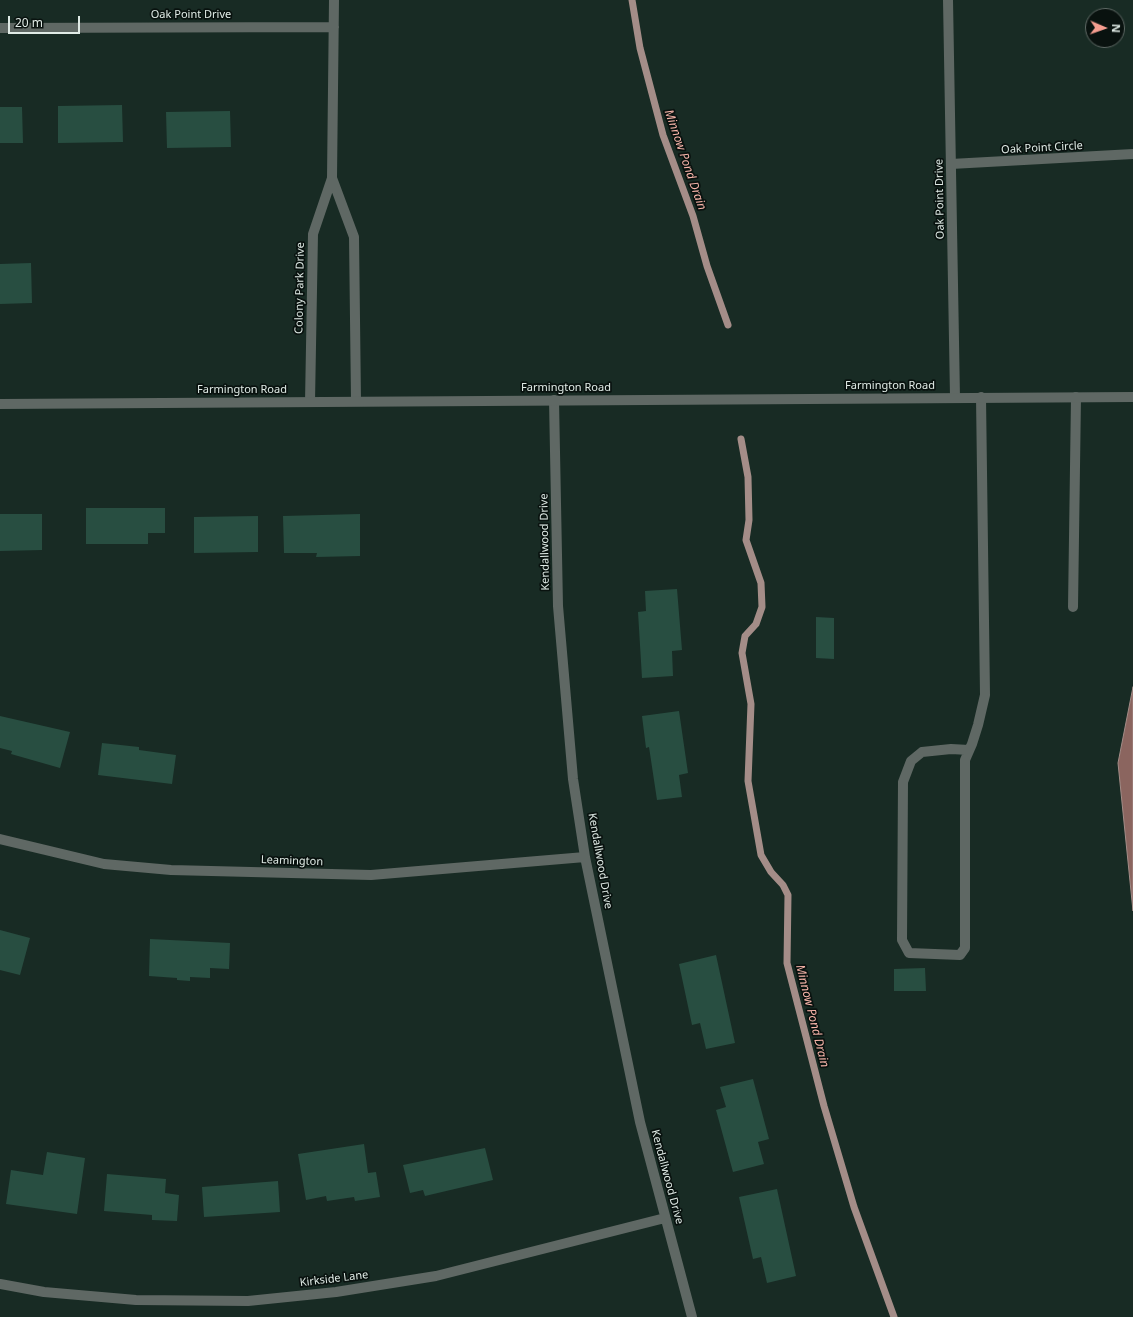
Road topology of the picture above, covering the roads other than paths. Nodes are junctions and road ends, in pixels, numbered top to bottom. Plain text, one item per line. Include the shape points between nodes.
1 (334, 0) edge
2 (948, 0) edge
3 (334, 27) junction
4 (0, 28) edge
5 (1133, 154) edge
6 (951, 164) junction
7 (332, 178) junction
8 (955, 397) junction
9 (981, 397) junction
10 (1076, 397) junction
11 (1133, 397) edge
12 (554, 400) junction
13 (356, 401) junction
14 (310, 402) junction
15 (0, 404) edge
16 (1073, 607) dead end
17 (969, 750) junction
18 (0, 839) edge
19 (585, 857) junction
20 (665, 1218) junction
21 (0, 1284) edge
22 (692, 1317) edge

1 - 3 street, Colony Park Drive
2 - 6 street, Oak Point Drive
3 - 4 street, Oak Point Drive
3 - 7 street, Colony Park Drive
5 - 6 street, Oak Point Circle
6 - 8 street, Oak Point Drive
7 - 13 street, Colony Park Drive via 354,237
7 - 14 street, Colony Park Drive via 313,234
8 - 9 street, Farmington Road
8 - 12 street, Farmington Road
9 - 10 street, Farmington Road
9 - 17 street via 985,695
10 - 11 street, Farmington Road
10 - 16 street
12 - 13 street, Farmington Road
12 - 19 street, Kendallwood Drive via 558,606 573,779
13 - 14 street, Farmington Road
14 - 15 street, Farmington Road
17 - 17 street via 922,752 911,761 904,782 902,940 910,953 960,955 965,948 965,760
18 - 19 street, Leamington via 104,864 171,870 371,875
19 - 20 street, Kendallwood Drive via 640,1122
20 - 21 street, Kirkside Lane via 436,1276 336,1292 248,1301 136,1300 44,1292
20 - 22 street, Kendallwood Drive

